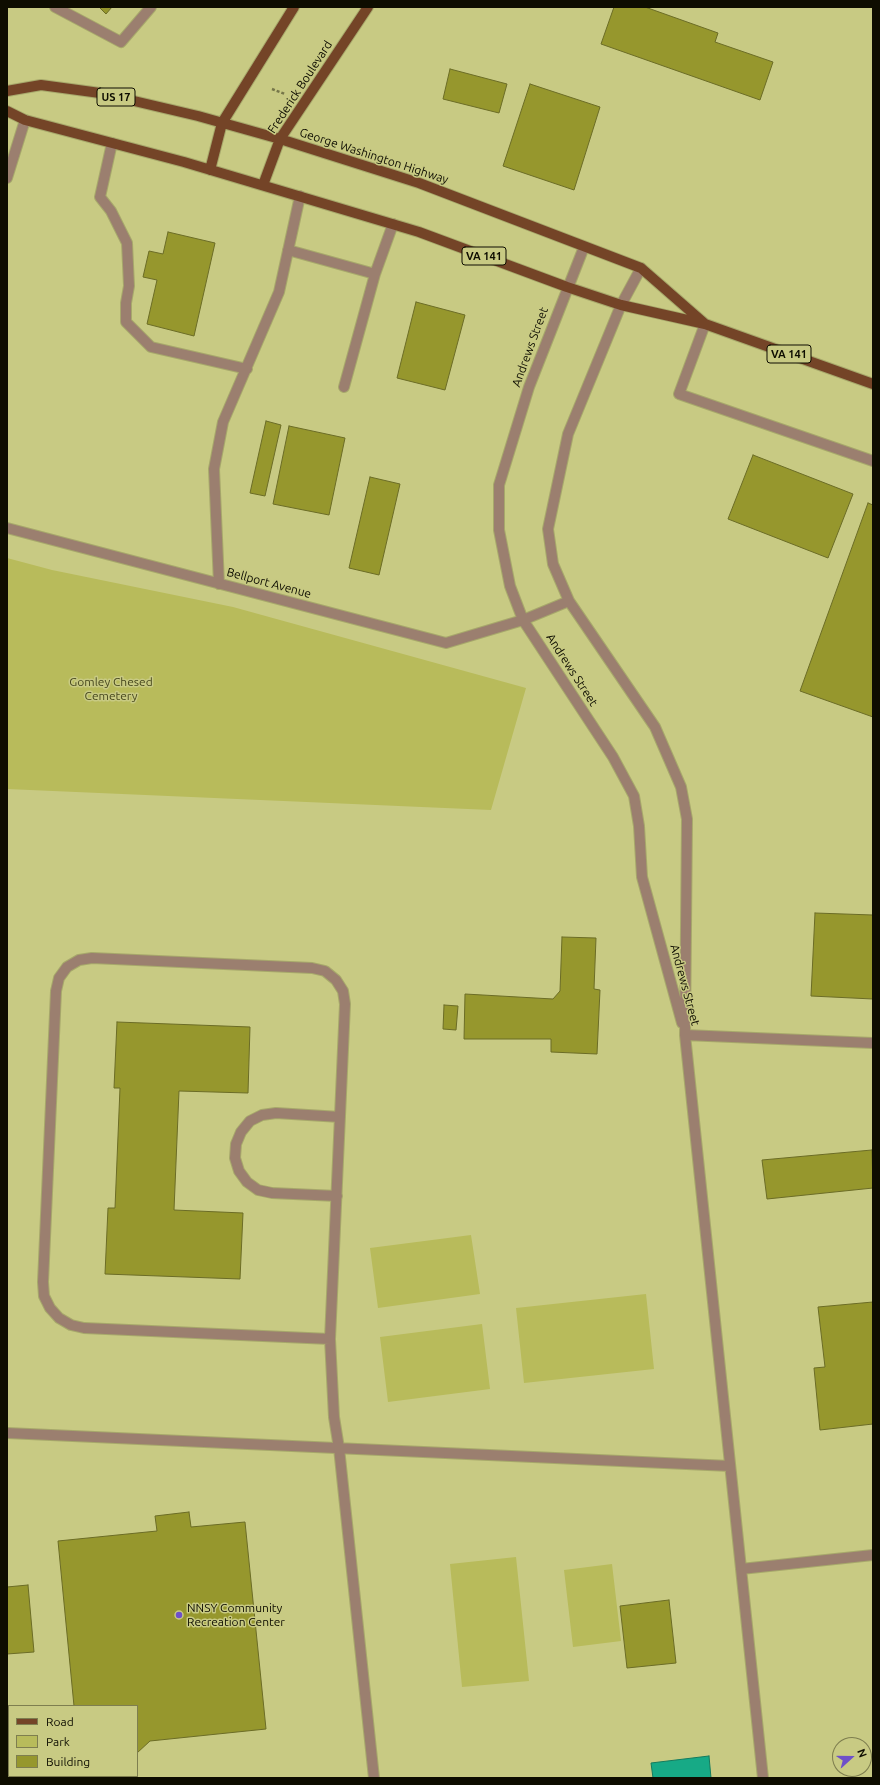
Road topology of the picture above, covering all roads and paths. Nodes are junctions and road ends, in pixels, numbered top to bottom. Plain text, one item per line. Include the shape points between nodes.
1 (55, 7) edge
2 (151, 7) edge
3 (294, 7) edge
4 (368, 7) edge
5 (272, 89) dead end
6 (7, 91) edge
7 (286, 95) dead end
8 (7, 111) edge
9 (25, 120) junction
10 (222, 124) junction
11 (280, 139) junction
12 (112, 143) junction
13 (210, 170) junction
14 (7, 178) edge
15 (263, 185) junction
16 (300, 196) junction
17 (393, 224) junction
18 (584, 247) junction
19 (288, 250) junction
20 (641, 268) junction
21 (375, 274) junction
22 (567, 287) junction
23 (622, 305) junction
24 (705, 324) junction
25 (247, 369) junction
26 (873, 384) edge
27 (344, 387) dead end
28 (873, 461) edge
29 (7, 528) edge
30 (220, 584) junction
31 (569, 601) junction
32 (523, 620) junction
33 (685, 1035) junction
34 (873, 1043) edge
35 (340, 1117) junction
36 (337, 1196) junction
37 (330, 1340) junction
38 (7, 1433) edge
39 (339, 1448) junction
40 (730, 1466) junction
41 (873, 1556) edge
42 (741, 1569) junction
43 (374, 1778) edge
44 (763, 1778) edge

1 - 2 street via 121,42
3 - 10 main road
4 - 11 main road, Frederick Boulevard
5 - 7 path
6 - 10 main road, George Washington Highway / US 17 via 41,85 100,93
8 - 9 main road, George Washington Highway
9 - 12 main road, George Washington Highway
9 - 14 street
10 - 11 main road, George Washington Highway / VA 141
10 - 13 main road
11 - 15 main road, Frederick Boulevard
11 - 18 main road, George Washington Highway / VA 141 via 419,183
12 - 13 main road, George Washington Highway
12 - 25 street via 100,197 111,211 127,243 129,286 126,322 151,348
13 - 15 main road, George Washington Highway
15 - 16 main road, George Washington Highway / VA 141
16 - 17 main road, George Washington Highway / VA 141
16 - 19 street
17 - 21 street
17 - 22 main road, George Washington Highway / VA 141
18 - 20 main road, George Washington Highway / VA 141
18 - 22 street, Andrews Street
19 - 21 street
19 - 25 street via 279,292
20 - 23 street, Andrews Street
20 - 24 main road, George Washington Highway / VA 141
21 - 27 street
22 - 23 main road, George Washington Highway / VA 141
22 - 32 street, Andrews Street via 528,387 500,485 499,530 510,586
23 - 24 main road, George Washington Highway / VA 141
23 - 31 street, Andrews Street via 568,434 548,529 553,564
24 - 26 main road, George Washington Highway / VA 141
24 - 28 street via 679,394
25 - 30 street via 223,422 214,469
29 - 30 street, Bellport Avenue
30 - 32 street, Bellport Avenue via 446,642
31 - 32 street, Bellport Avenue
31 - 33 street, Andrews Street via 655,727 681,787 688,824
32 - 33 street, Andrews Street via 613,757 634,796 642,876
33 - 34 street
33 - 40 street
35 - 36 street
35 - 36 street via 262,1115 250,1121 241,1132 236,1144 235,1158 239,1171 247,1182 258,1190
35 - 37 street via 345,1004 343,991 336,980 325,971 312,968 92,958 79,960 67,967 59,978 56,991 43,1282 44,1296 50,1308 59,1318 71,1325 84,1328
36 - 37 street
37 - 39 street via 334,1417
38 - 39 street
39 - 40 street
39 - 43 street
40 - 42 street
41 - 42 street
42 - 44 street

